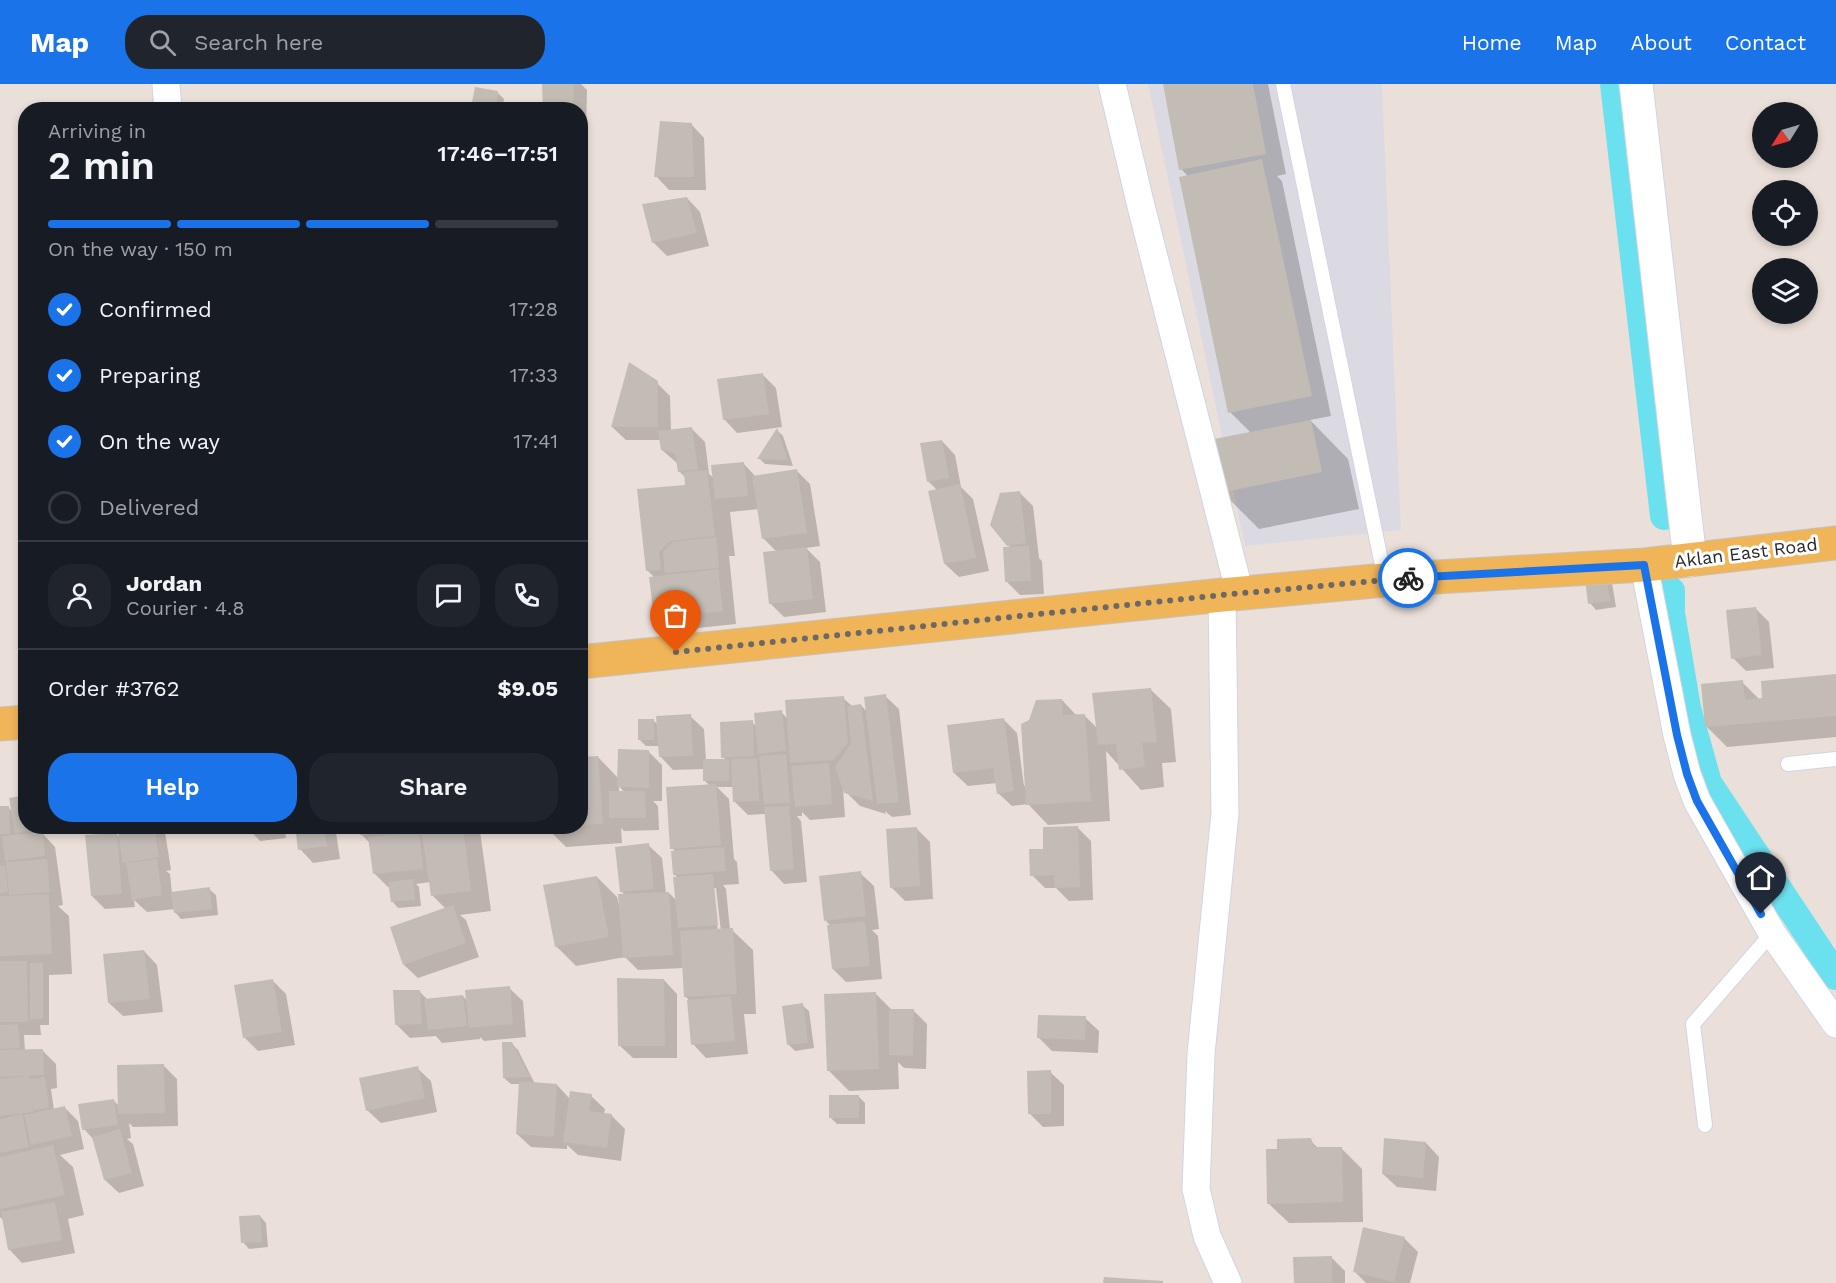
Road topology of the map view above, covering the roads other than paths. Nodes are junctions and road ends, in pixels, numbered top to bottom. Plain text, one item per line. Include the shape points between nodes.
1 (166, 84) edge
2 (1112, 84) edge
3 (1283, 84) edge
4 (1636, 84) edge
5 (167, 102) edge
6 (1836, 543) edge
7 (1690, 560) junction
8 (1644, 565) junction
9 (1385, 580) junction
10 (1231, 594) junction
11 (588, 661) edge
12 (18, 723) edge
13 (0, 724) edge
14 (1836, 759) edge
15 (1788, 764) dead end
16 (1772, 933) junction
17 (1836, 1024) edge
18 (1705, 1125) dead end
19 (1228, 1283) edge

1 - 5 street
2 - 10 street
3 - 9 lane
4 - 7 street
6 - 7 main road, Aklan East Road
7 - 8 main road, Aklan East Road
8 - 9 main road, Aklan East Road
8 - 16 street via 1687,774 1697,801
9 - 10 main road, Aklan East Road
10 - 11 main road, Aklan East Road
10 - 19 street via 1225,813 1201,1054 1196,1189 1207,1236
12 - 13 main road
14 - 15 lane
16 - 17 street
16 - 18 lane via 1693,1024

